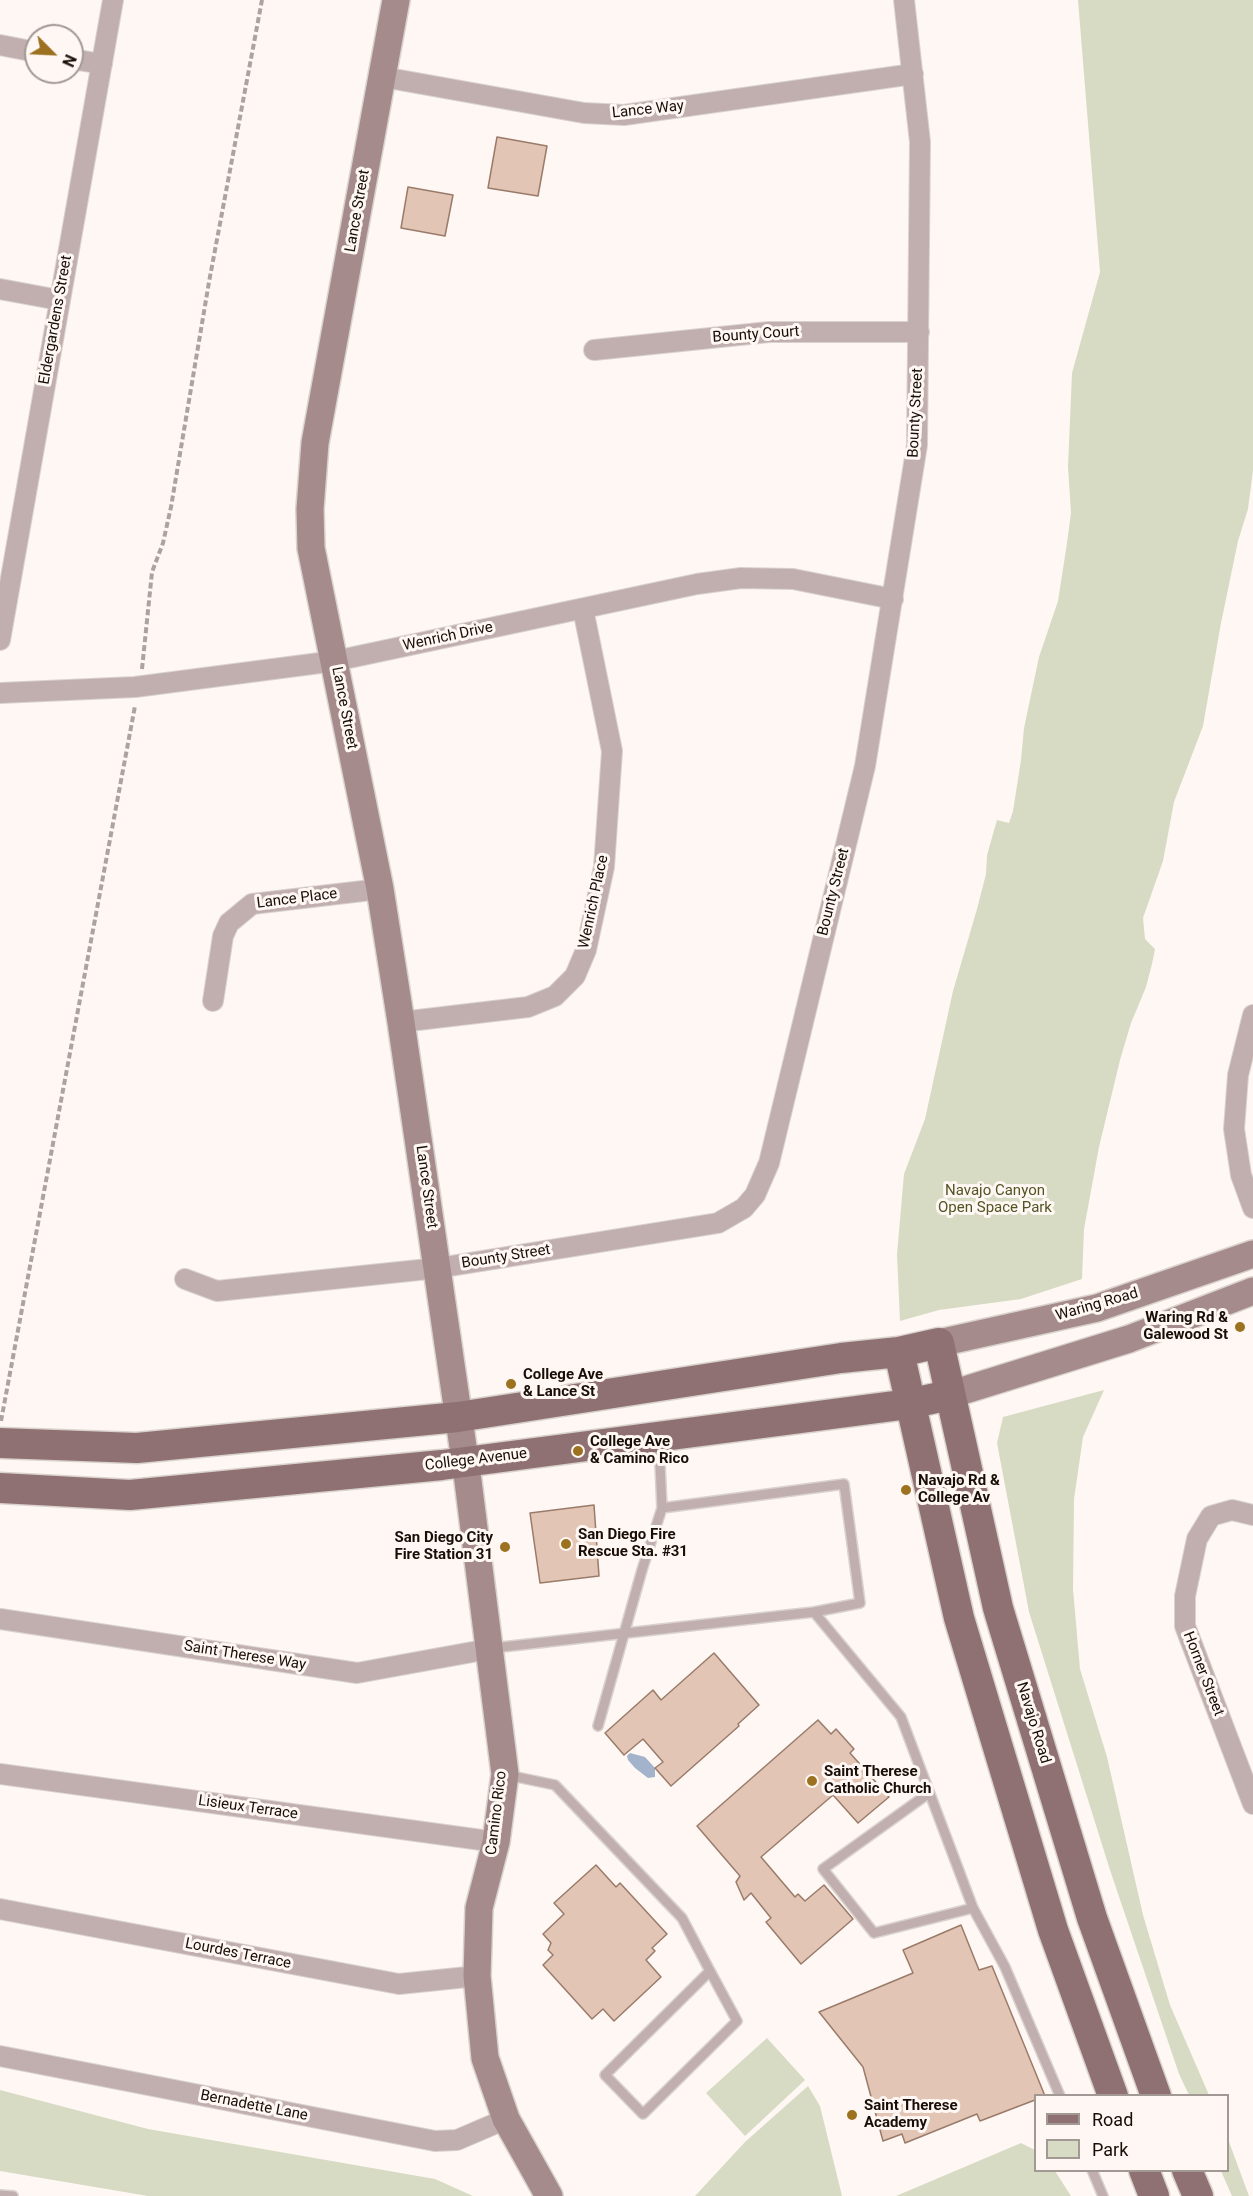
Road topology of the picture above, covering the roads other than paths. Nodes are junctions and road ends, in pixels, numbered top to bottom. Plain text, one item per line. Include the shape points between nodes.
1 (113, 0) edge
2 (396, 0) edge
3 (904, 0) edge
4 (0, 45) edge
5 (24, 50) edge
6 (84, 60) edge
7 (102, 64) junction
8 (913, 74) junction
9 (383, 77) junction
10 (0, 289) edge
11 (59, 300) junction
12 (919, 332) junction
13 (594, 350) dead end
14 (893, 599) junction
15 (583, 609) junction
16 (0, 640) edge
17 (334, 662) junction
18 (0, 693) edge
19 (380, 889) junction
20 (213, 1001) dead end
21 (1253, 1015) edge
22 (402, 1022) junction
23 (1253, 1208) edge
24 (1253, 1254) edge
25 (438, 1268) junction
26 (185, 1279) dead end
27 (1253, 1291) edge
28 (939, 1343) junction
29 (899, 1352) junction
30 (949, 1395) junction
31 (909, 1404) junction
32 (458, 1417) junction
33 (659, 1436) junction
34 (0, 1443) edge
35 (466, 1462) junction
36 (0, 1488) edge
37 (663, 1508) junction
38 (1253, 1515) edge
39 (814, 1612) junction
40 (0, 1619) edge
41 (624, 1633) junction
42 (489, 1649) junction
43 (598, 1726) dead end
44 (0, 1774) edge
45 (505, 1774) junction
46 (929, 1793) junction
47 (1253, 1804) edge
48 (496, 1842) junction
49 (973, 1908) junction
50 (0, 1909) edge
51 (710, 1971) junction
52 (477, 1976) junction
53 (0, 2056) edge
54 (1059, 2094) edge
55 (1112, 2094) edge
56 (1155, 2094) edge
57 (506, 2119) junction
58 (1093, 2172) edge
59 (1145, 2172) edge
60 (1188, 2172) edge
61 (0, 2195) edge
62 (13, 2196) edge
63 (549, 2196) edge
64 (1102, 2196) edge
65 (1154, 2196) edge
66 (1198, 2196) edge

1 - 7 street, Eldergardens Street
2 - 9 street, Lance Street
3 - 8 street, Bounty Street
4 - 5 street
6 - 7 street
7 - 11 street, Eldergardens Street
8 - 9 street, Lance Way via 624,115 584,113
8 - 12 street, Bounty Street via 920,142
9 - 17 street, Lance Street via 315,443 310,498 311,548
10 - 11 street
11 - 16 street, Eldergardens Street
12 - 13 street, Bounty Court via 769,332
12 - 14 street, Bounty Street via 917,445
14 - 15 street, Wenrich Drive via 793,579 741,578
14 - 25 street, Bounty Street via 865,766 769,1163 755,1195 744,1208 718,1223
15 - 17 street, Wenrich Drive
15 - 22 street, Wenrich Place via 612,751 604,867 586,950 575,976 555,996 528,1007
17 - 18 street, Wenrich Drive via 138,686
17 - 19 street, Lance Street
19 - 20 street, Lance Place via 252,904 229,923 223,936
19 - 22 street, Lance Street
21 - 23 street via 1238,1075 1234,1129 1241,1175
22 - 25 street, Lance Street
24 - 28 street, Waring Road via 1097,1308
25 - 26 street, Bounty Street via 217,1291
25 - 32 street, Lance Street
27 - 30 street via 1129,1339
28 - 29 main road
28 - 30 main road, Navajo Road
29 - 31 main road
29 - 32 main road
30 - 31 main road, College Avenue
30 - 56 main road, Navajo Road via 998,1608 1092,1918
31 - 33 main road, College Avenue
31 - 55 main road via 959,1618 1053,1930
32 - 34 main road via 137,1448
32 - 35 street, Camino Rico
33 - 35 main road, College Avenue
33 - 37 lane
35 - 36 main road, College Avenue via 130,1495
35 - 42 street, Camino Rico
37 - 39 lane via 844,1484 860,1603
37 - 41 lane
38 - 47 street, Horner Street via 1232,1510 1211,1516 1197,1539 1185,1596 1185,1626
39 - 41 lane
39 - 46 lane via 901,1717
40 - 42 street, Saint Therese Way via 357,1673
41 - 42 lane
41 - 43 lane
42 - 45 street, Camino Rico
44 - 48 street, Lisieux Terrace
45 - 48 street, Camino Rico
45 - 51 lane via 555,1785 682,1918
46 - 49 lane
46 - 49 lane via 823,1869 874,1934
48 - 52 street, Camino Rico via 479,1908
49 - 54 lane via 1005,1967
50 - 52 street, Lourdes Terrace via 399,1984
51 - 51 lane via 737,2021 643,2114 605,2075
52 - 57 street, Camino Rico via 485,2058
53 - 57 street, Bernadette Lane via 435,2141 457,2140
57 - 63 street, Camino Rico
58 - 64 lane
59 - 65 main road
60 - 66 main road
61 - 62 lane

